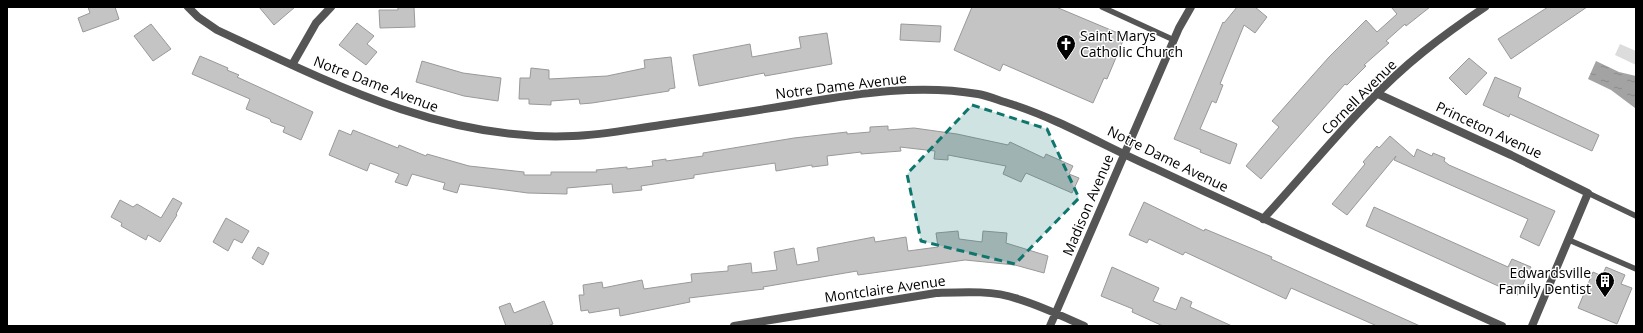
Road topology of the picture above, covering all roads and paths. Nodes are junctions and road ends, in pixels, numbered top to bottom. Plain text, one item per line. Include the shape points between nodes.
1 (188, 7) edge
2 (331, 7) edge
3 (1102, 7) edge
4 (1191, 7) edge
5 (1485, 7) edge
6 (1174, 40) junction
7 (292, 65) junction
8 (1378, 94) junction
9 (1125, 154) junction
10 (1588, 193) junction
11 (1636, 216) edge
12 (1263, 219) junction
13 (1569, 240) junction
14 (1636, 269) edge
15 (1056, 314) junction
16 (734, 326) edge
17 (1050, 326) edge
18 (1084, 326) edge
19 (1502, 326) edge
20 (1532, 326) edge

1 - 7 street, Notre Dame Avenue via 217,30
2 - 7 street via 316,23
3 - 6 lane
4 - 6 street, Madison Avenue
5 - 8 street, Cornell Avenue via 1422,52
6 - 9 street, Madison Avenue
7 - 9 street, Notre Dame Avenue via 419,116 495,133 573,136 612,132 839,97 911,89 981,95 1066,125
8 - 10 street, Princeton Avenue via 1511,154
8 - 12 street, Cornell Avenue via 1326,147
9 - 12 street, Notre Dame Avenue
9 - 15 street, Madison Avenue
10 - 11 lane
10 - 13 street
12 - 19 street, Notre Dame Avenue
13 - 14 lane
13 - 20 street
15 - 16 street, Montclaire Avenue via 1018,298 989,293 958,292 936,293
15 - 17 street, Madison Avenue
15 - 18 street, Montclaire Avenue

